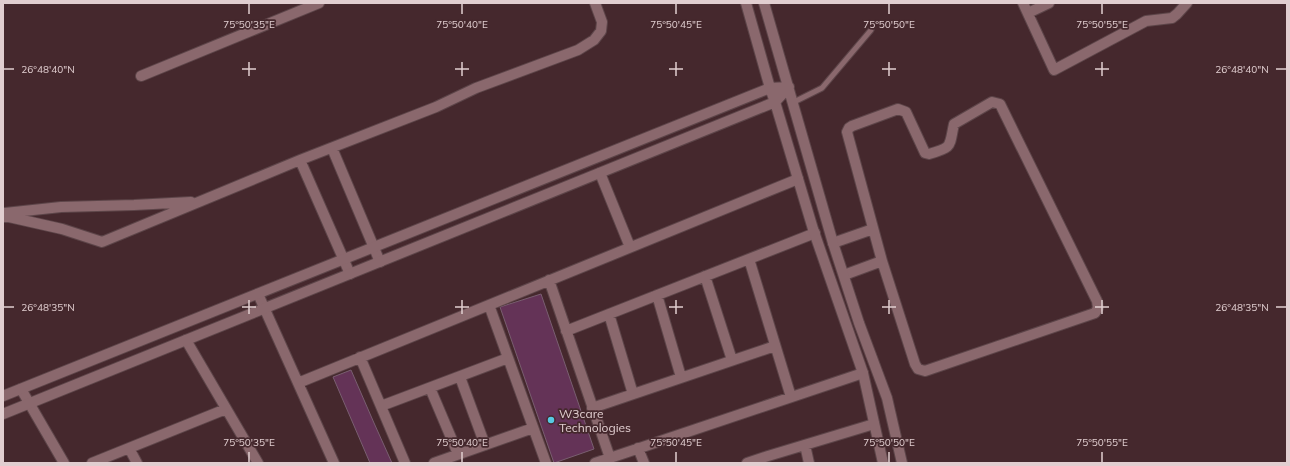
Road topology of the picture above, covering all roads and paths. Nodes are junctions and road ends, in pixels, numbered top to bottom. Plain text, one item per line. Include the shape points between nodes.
1 (319, 3) edge
2 (595, 3) edge
3 (746, 3) edge
4 (764, 3) edge
5 (1023, 3) edge
6 (1049, 3) edge
7 (1187, 3) edge
8 (1028, 13) junction
9 (870, 30) dead end
10 (141, 76) dead end
11 (789, 87) junction
12 (770, 88) junction
13 (775, 102) junction
14 (794, 102) junction
15 (332, 148) junction
16 (300, 160) junction
17 (600, 173) junction
18 (798, 178) junction
19 (200, 202) junction
20 (3, 213) edge
21 (3, 217) edge
22 (873, 229) junction
23 (815, 233) junction
24 (833, 243) junction
25 (630, 247) junction
26 (374, 248) junction
27 (344, 259) junction
28 (748, 259) junction
29 (882, 261) junction
30 (380, 262) junction
31 (350, 274) junction
32 (844, 275) junction
33 (705, 276) junction
34 (548, 280) junction
35 (258, 294) junction
36 (657, 295) junction
37 (489, 305) junction
38 (265, 309) junction
39 (609, 314) junction
40 (566, 331) junction
41 (186, 340) junction
42 (775, 346) junction
43 (360, 357) junction
44 (508, 358) junction
45 (732, 360) junction
46 (862, 373) junction
47 (460, 377) junction
48 (682, 377) junction
49 (298, 383) junction
50 (430, 388) junction
51 (21, 389) junction
52 (633, 394) junction
53 (3, 396) edge
54 (791, 397) junction
55 (30, 404) junction
56 (382, 406) junction
57 (592, 408) junction
58 (226, 409) junction
59 (3, 414) edge
60 (874, 424) junction
61 (533, 428) junction
62 (485, 445) junction
63 (805, 445) junction
64 (129, 448) junction
65 (638, 448) junction
66 (458, 454) junction
67 (610, 458) junction
68 (254, 462) edge
69 (64, 463) edge
70 (92, 463) edge
71 (138, 463) edge
72 (334, 463) edge
73 (405, 463) edge
74 (434, 463) edge
75 (546, 463) edge
76 (595, 463) edge
77 (644, 463) edge
78 (747, 463) edge
79 (809, 463) edge
80 (882, 463) edge
81 (902, 463) edge

1 - 10 street
2 - 15 street via 602,22 601,31 594,40 578,50 476,88 436,107
3 - 12 street
4 - 11 street
5 - 8 street
6 - 8 street
7 - 8 street via 1172,18 1146,22 1054,70
9 - 14 lane via 822,88
11 - 12 street
11 - 13 street
11 - 14 street
12 - 13 street
12 - 26 street
13 - 17 street
13 - 18 street
14 - 24 street
15 - 16 street
15 - 26 street
16 - 19 street
16 - 27 street
17 - 25 street
17 - 30 street
18 - 23 street
18 - 25 street
19 - 20 street via 61,207
19 - 21 street via 102,242 62,229
22 - 24 street
22 - 29 street
22 - 29 street via 847,132 849,128 898,109 902,110 906,112 925,153 929,154 947,149 954,124 992,102 1000,104 1097,301 1098,308 1095,313 925,371 918,369
23 - 28 street
23 - 46 street
24 - 32 street
25 - 34 street
26 - 27 street
26 - 30 street
27 - 31 street
27 - 35 street
28 - 33 street
28 - 42 street
29 - 32 street
30 - 31 street
31 - 38 street
32 - 81 street via 887,398
33 - 36 street
33 - 45 street
34 - 37 street
34 - 40 street
35 - 38 street
35 - 51 street
36 - 39 street
36 - 48 street
37 - 43 street
37 - 44 street
38 - 41 street
38 - 49 street
39 - 40 street
39 - 52 street
40 - 57 street
41 - 55 street
41 - 58 street
42 - 45 street
42 - 54 street
43 - 49 street
43 - 56 street
44 - 47 street
44 - 61 street
45 - 48 street
46 - 54 street
46 - 60 street
47 - 50 street
47 - 62 street
48 - 52 street
49 - 72 street
50 - 56 street
50 - 66 street
51 - 53 street
51 - 55 street
52 - 57 street
54 - 65 street
55 - 59 street
55 - 69 street
56 - 73 street
57 - 67 street
58 - 64 street
58 - 68 street
60 - 63 street
60 - 80 street
61 - 62 street
61 - 75 street
62 - 66 street
63 - 78 street
63 - 79 street
64 - 70 street
64 - 71 street
65 - 67 street
65 - 77 street
66 - 74 street
67 - 76 street

